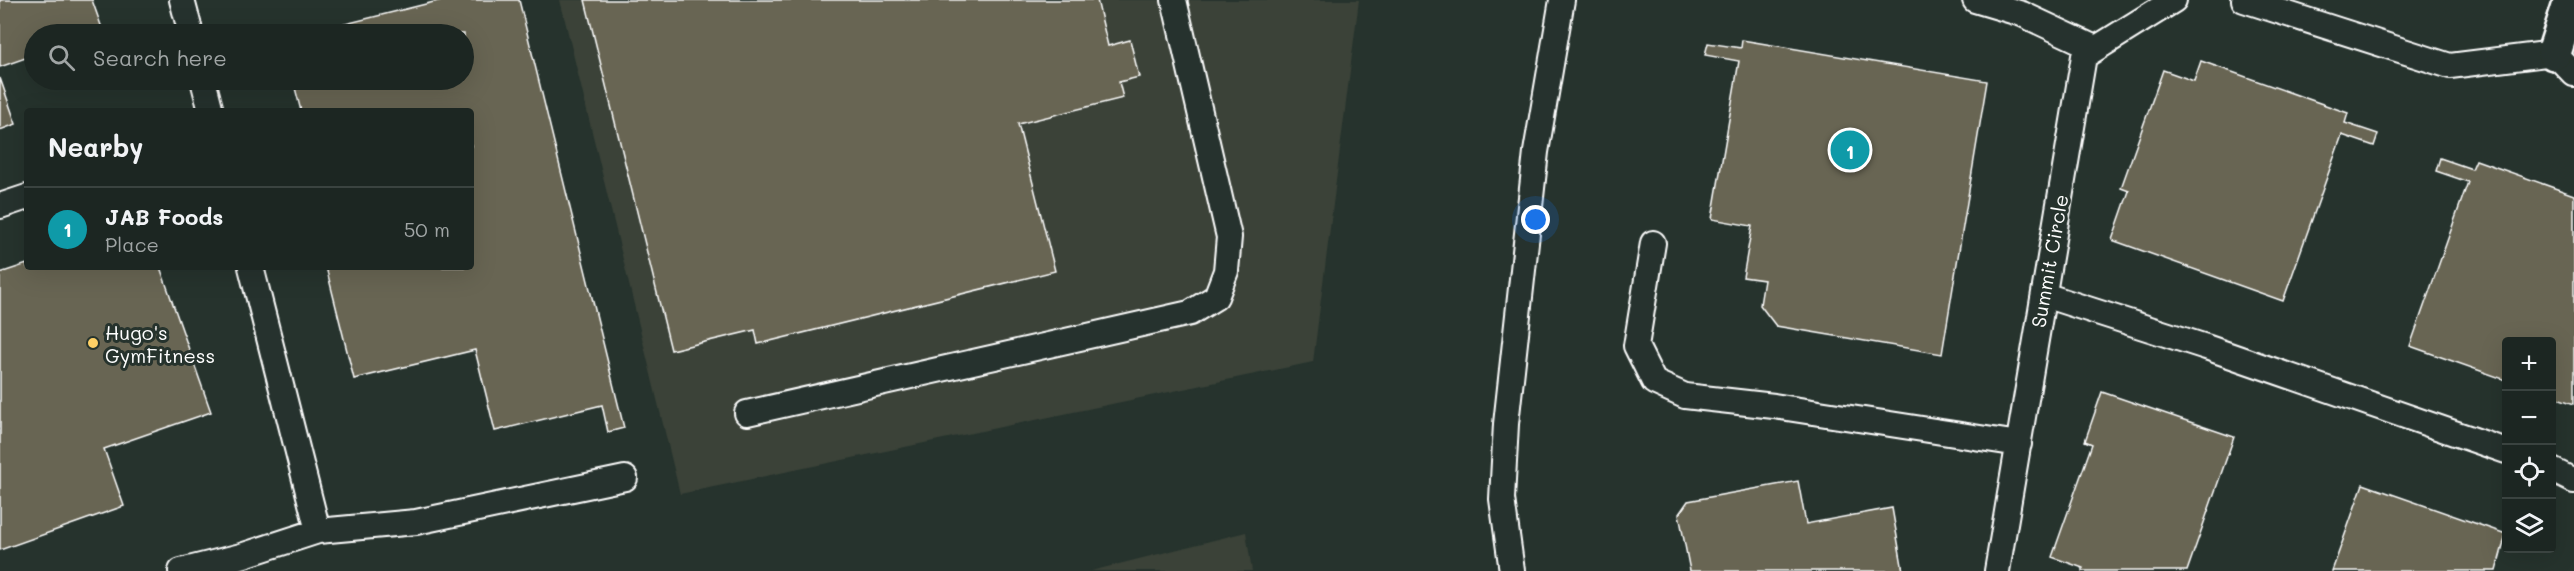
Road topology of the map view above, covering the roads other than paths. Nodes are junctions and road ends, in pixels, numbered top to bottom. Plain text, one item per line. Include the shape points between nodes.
1 (182, 0) edge
2 (1174, 0) edge
3 (1562, 0) edge
4 (1975, 0) edge
5 (2174, 0) edge
6 (2244, 0) edge
7 (2571, 0) edge
8 (188, 24) edge
9 (2096, 48) junction
10 (2564, 63) edge
11 (206, 90) edge
12 (210, 108) edge
13 (24, 198) edge
14 (0, 206) edge
15 (1653, 243) dead end
16 (252, 270) edge
17 (2044, 295) junction
18 (747, 413) dead end
19 (2019, 444) junction
20 (2502, 450) edge
21 (2556, 472) edge
22 (625, 478) dead end
23 (2574, 480) edge
24 (318, 531) junction
25 (181, 571) edge
26 (1512, 571) edge
27 (1997, 571) edge

1 - 8 lane
2 - 18 lane via 1229,237 1226,271 1216,297 1190,313
3 - 26 lane via 1536,152 1506,424 1502,499
4 - 9 lane via 2022,14
5 - 9 lane, Summit Circle
6 - 10 lane via 2451,66
7 - 10 street
9 - 17 lane, Summit Circle via 2084,56
11 - 12 lane
13 - 14 lane
15 - 19 lane via 1636,346 1654,382 1685,396
16 - 24 lane
17 - 19 lane, Summit Circle
17 - 20 lane via 2206,346
19 - 27 lane, Summit Circle
21 - 23 lane
22 - 24 lane via 416,522
24 - 25 lane

